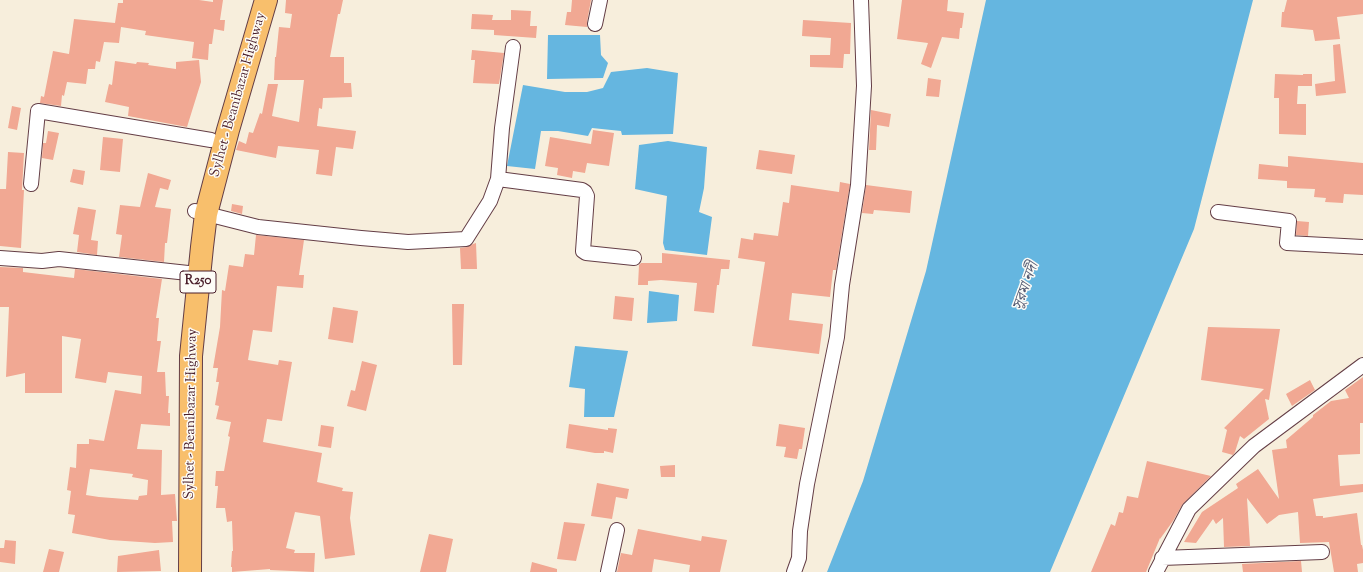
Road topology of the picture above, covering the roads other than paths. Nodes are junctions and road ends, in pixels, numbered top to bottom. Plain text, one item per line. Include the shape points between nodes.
1 (253, 0) edge
2 (266, 0) edge
3 (600, 0) edge
4 (861, 0) edge
5 (595, 24) dead end
6 (514, 47) dead end
7 (211, 140) junction
8 (498, 179) junction
9 (32, 184) dead end
10 (200, 212) junction
11 (1218, 212) dead end
12 (1363, 247) edge
13 (0, 258) edge
14 (634, 258) dead end
15 (188, 273) junction
16 (1363, 365) edge
17 (617, 530) dead end
18 (1322, 552) dead end
19 (1162, 558) junction
20 (180, 572) edge
21 (190, 572) edge
22 (608, 572) edge
23 (794, 572) edge
24 (1156, 572) edge

1 - 7 main road, Sylhet - Beanibazar Highway / R250
2 - 10 main road, Sylhet - Beanibazar Highway / R250 via 228,130
3 - 5 street
4 - 23 street via 864,86 858,185 836,337 807,484 799,558
6 - 8 street via 502,128
7 - 9 street via 38,111
7 - 10 main road, Sylhet - Beanibazar Highway / R250
8 - 10 street via 490,202 466,239 408,242 361,238 258,227
8 - 14 street via 582,190 587,196 583,251
10 - 15 main road, Sylhet - Beanibazar Highway / R250
10 - 21 main road, Sylhet - Beanibazar Highway / R250 via 191,356
11 - 12 street via 1289,221 1287,243
13 - 15 street via 42,262 59,259
15 - 20 main road, Sylhet - Beanibazar Highway / R250 via 181,353
16 - 19 street via 1254,446 1221,477 1189,509
17 - 22 street
18 - 19 street
19 - 24 street

